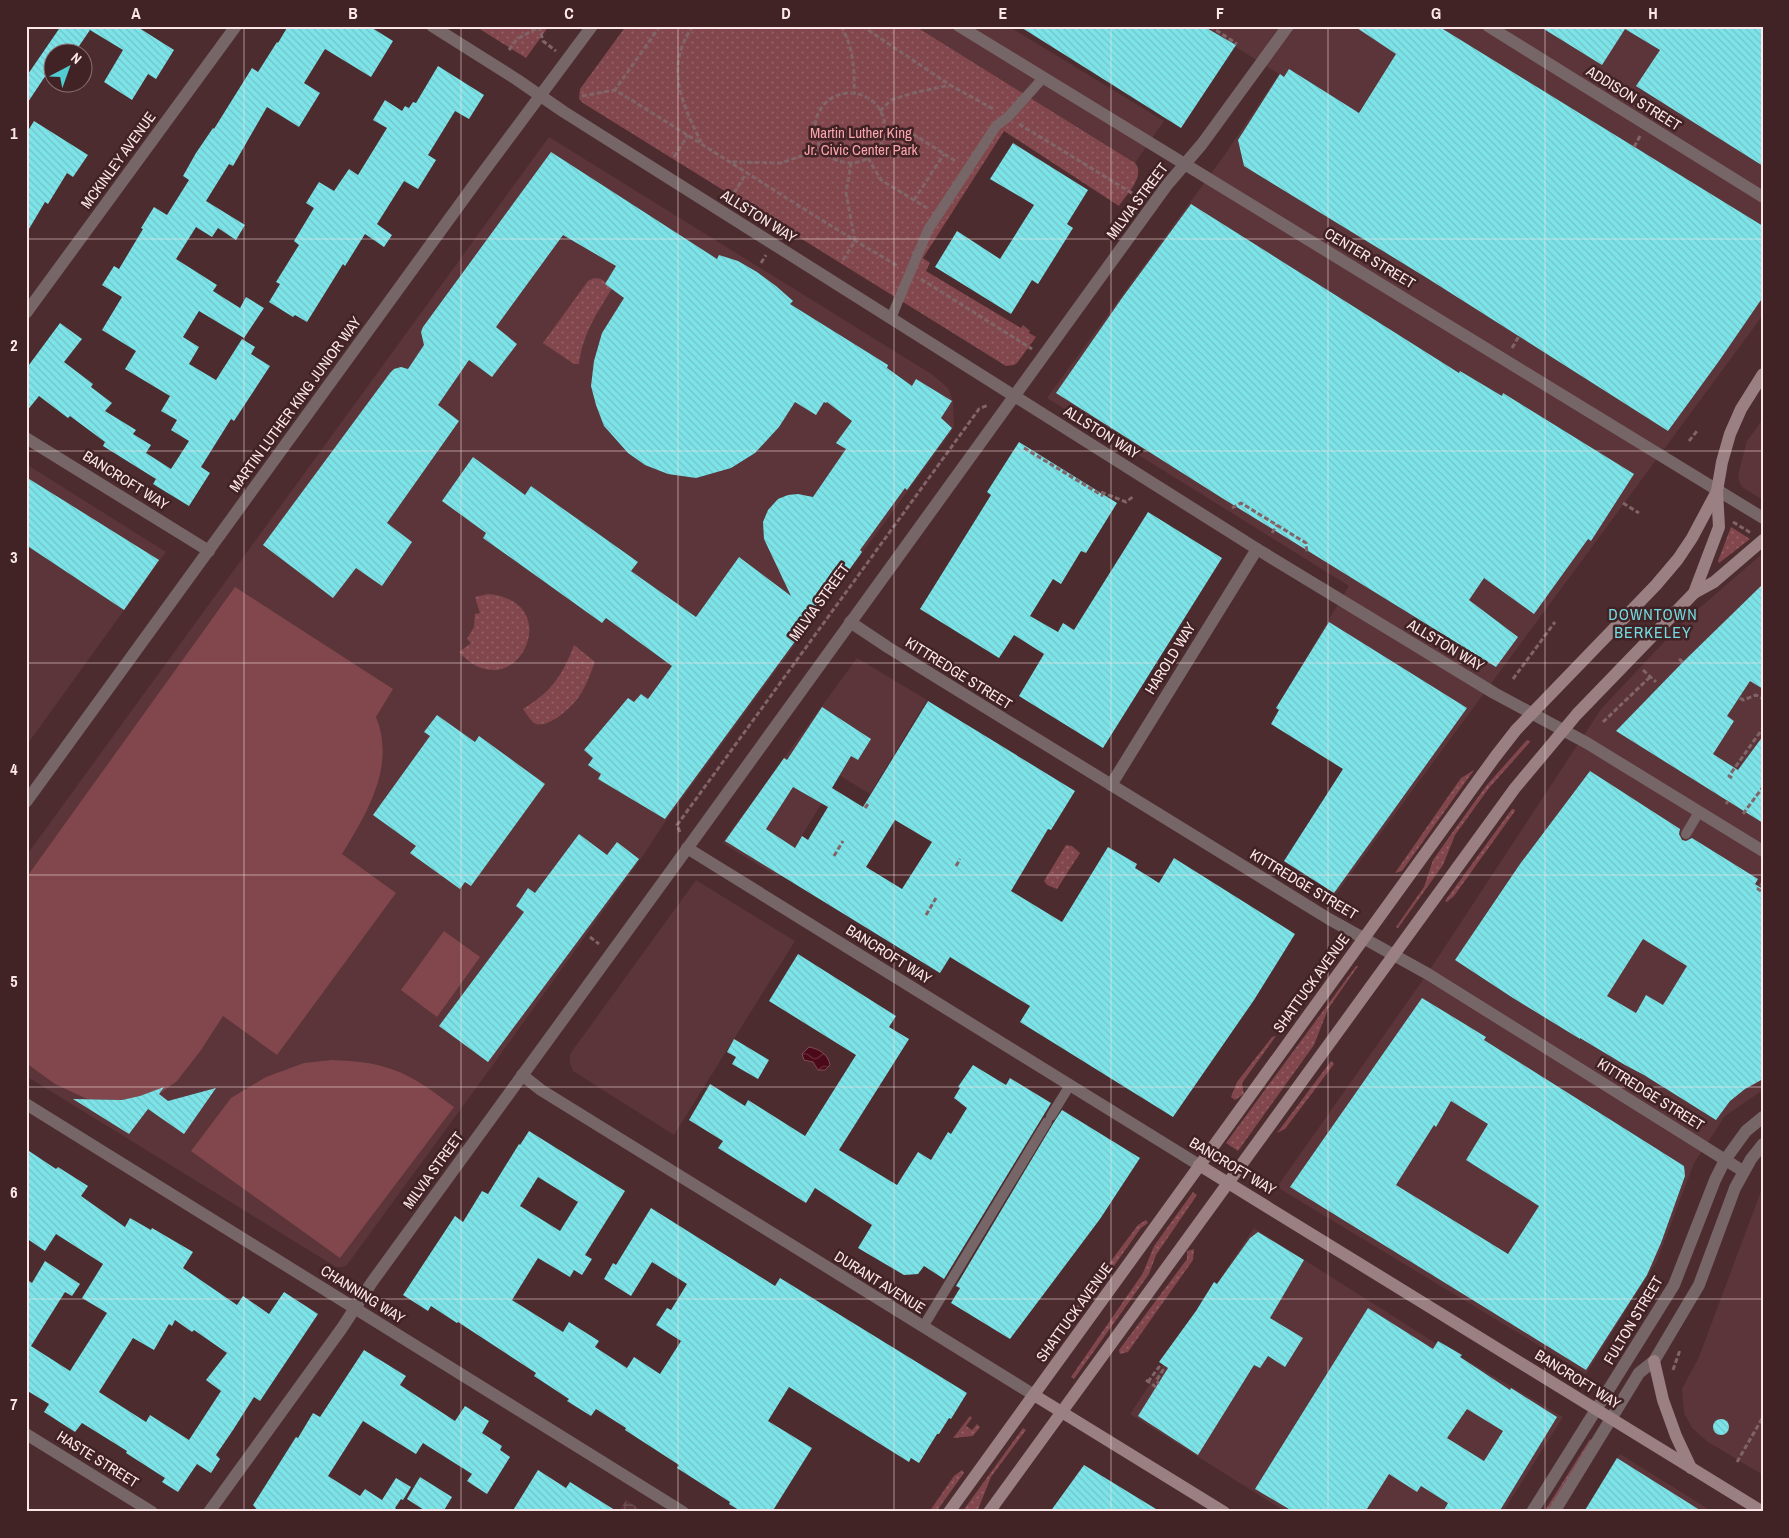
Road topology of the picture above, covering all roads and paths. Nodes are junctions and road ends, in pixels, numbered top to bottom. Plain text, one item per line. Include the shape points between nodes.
1 (236, 26) edge
2 (432, 26) edge
3 (592, 26) edge
4 (660, 26) edge
5 (841, 26) edge
6 (959, 26) edge
7 (1288, 26) edge
8 (1488, 26) edge
9 (539, 27) edge
10 (690, 27) edge
11 (1209, 27) edge
12 (543, 41) dead end
13 (1237, 44) dead end
14 (509, 50) dead end
15 (1043, 78) junction
16 (950, 85) dead end
17 (615, 90) junction
18 (854, 94) junction
19 (540, 95) junction
20 (582, 96) dead end
21 (880, 111) junction
22 (884, 128) junction
23 (688, 134) junction
24 (701, 142) junction
25 (822, 149) junction
26 (944, 154) junction
27 (674, 157) dead end
28 (868, 158) junction
29 (732, 162) junction
30 (851, 163) junction
31 (1184, 164) junction
32 (968, 170) junction
33 (747, 172) junction
34 (734, 193) dead end
35 (1763, 197) edge
36 (914, 200) junction
37 (938, 214) junction
38 (855, 241) junction
39 (843, 260) dead end
40 (909, 272) junction
41 (26, 313) edge
42 (891, 318) junction
43 (1043, 356) junction
44 (1763, 374) edge
45 (1014, 396) junction
46 (1697, 431) dead end
47 (26, 438) edge
48 (1689, 441) dead end
49 (1024, 448) dead end
50 (1717, 491) junction
51 (1100, 492) dead end
52 (1103, 496) dead end
53 (1134, 496) dead end
54 (1623, 503) dead end
55 (1232, 508) dead end
56 (1639, 513) dead end
57 (1763, 518) edge
58 (1732, 522) dead end
59 (1277, 525) junction
60 (1272, 533) dead end
61 (1758, 537) edge
62 (1257, 549) junction
63 (208, 551) junction
64 (1306, 554) dead end
65 (1694, 593) junction
66 (850, 622) junction
67 (1555, 622) dead end
68 (1644, 670) dead end
69 (1650, 677) junction
70 (1513, 679) dead end
71 (1656, 682) dead end
72 (1740, 698) dead end
73 (1763, 699) edge
74 (1532, 713) junction
75 (1603, 722) dead end
76 (1763, 728) edge
77 (1564, 730) junction
78 (1732, 778) dead end
79 (1111, 785) junction
80 (1763, 788) edge
81 (26, 802) edge
82 (868, 804) dead end
83 (865, 808) dead end
84 (1699, 812) junction
85 (1743, 814) dead end
86 (1686, 834) dead end
87 (843, 841) dead end
88 (687, 848) junction
89 (1763, 851) edge
90 (834, 856) dead end
91 (960, 859) dead end
92 (956, 866) dead end
93 (1763, 882) edge
94 (1761, 890) dead end
95 (936, 898) dead end
96 (926, 915) dead end
97 (1364, 939) junction
98 (1394, 955) junction
99 (522, 1075) junction
100 (1070, 1085) junction
101 (26, 1104) edge
102 (1763, 1117) edge
103 (1763, 1144) edge
104 (1724, 1160) junction
105 (1199, 1165) junction
106 (1743, 1171) junction
107 (1228, 1182) junction
108 (355, 1307) junction
109 (923, 1328) junction
110 (1654, 1361) junction
111 (1157, 1385) joint
112 (1034, 1395) junction
113 (1597, 1410) junction
114 (1061, 1412) junction
115 (1763, 1417) edge
116 (1612, 1419) junction
117 (26, 1434) edge
118 (1737, 1462) dead end
119 (1691, 1468) junction
120 (152, 1512) edge
121 (209, 1512) edge
122 (684, 1512) edge
123 (949, 1512) edge
124 (989, 1512) edge
125 (1224, 1512) edge
126 (1532, 1512) edge
127 (1554, 1512) edge
128 (1763, 1512) edge

1 - 41 street, MCKINLEY AVENUE
2 - 19 street, ALLSTON WAY
3 - 19 street, MARTIN LUTHER KING JUNIOR WAY
4 - 17 path
5 - 18 path via 850,44
6 - 15 street, CENTER STREET
7 - 31 street, MILVIA STREET
8 - 35 street, ADDISON STREET
9 - 12 path
9 - 14 path via 517,39
10 - 24 path via 679,57 678,82 684,106
11 - 13 path
15 - 31 street, CENTER STREET
15 - 32 lane via 996,126
16 - 21 path via 892,100
17 - 20 path
17 - 23 path
18 - 21 path via 869,100
18 - 25 path via 835,97 820,110 815,130
19 - 42 street, ALLSTON WAY
19 - 63 street, MARTIN LUTHER KING JUNIOR WAY
21 - 22 path
22 - 26 path via 908,131
22 - 28 path via 883,140
23 - 24 path
23 - 27 path
24 - 29 path
25 - 29 path via 781,162
25 - 30 path via 834,159
26 - 32 path
26 - 36 path
28 - 30 path
28 - 36 path via 882,180
29 - 33 path
30 - 38 path via 846,193
31 - 43 street, MILVIA STREET
31 - 50 street, CENTER STREET
32 - 37 lane
33 - 34 path
33 - 38 path
36 - 37 path
37 - 40 lane
38 - 39 path
38 - 40 path
40 - 42 lane
40 - 43 path
42 - 45 street, ALLSTON WAY
43 - 45 street, MILVIA STREET
44 - 50 main road, SHATTUCK AVENUE via 1730,434
45 - 62 street, ALLSTON WAY
45 - 66 street, MILVIA STREET
45 - 88 path, MILVIA STREET via 979,409 677,825
46 - 48 path
47 - 63 street, BANCROFT WAY
49 - 52 path
50 - 57 street, CENTER STREET
50 - 65 main road, SHATTUCK AVENUE via 1719,527
50 - 74 main road, SHATTUCK AVENUE via 1692,538 1673,565
51 - 53 path via 1126,502
54 - 56 path
55 - 59 path via 1242,503
58 - 61 path
59 - 60 path
59 - 64 path via 1306,543
61 - 65 main road via 1714,582
62 - 74 street, ALLSTON WAY
62 - 79 street, HAROLD WAY
63 - 81 street, MARTIN LUTHER KING JUNIOR WAY
65 - 77 main road, SHATTUCK AVENUE
66 - 79 street, KITTREDGE STREET
66 - 88 street, MILVIA STREET
67 - 70 path
68 - 69 path
69 - 71 path
69 - 75 path
72 - 73 path via 1743,700 1756,695
74 - 77 street, ALLSTON WAY
74 - 97 main road, SHATTUCK AVENUE via 1495,757
76 - 78 path via 1729,776
77 - 84 street, ALLSTON WAY
77 - 98 main road, SHATTUCK AVENUE via 1515,788
79 - 97 street, KITTREDGE STREET
80 - 85 path
82 - 83 path
84 - 86 lane
84 - 89 street, ALLSTON WAY
87 - 90 path
88 - 99 street, MILVIA STREET
88 - 100 street, BANCROFT WAY
91 - 92 path
93 - 94 path via 1758,889
95 - 96 path
97 - 98 street, KITTREDGE STREET
97 - 105 main road, SHATTUCK AVENUE
98 - 104 street, KITTREDGE STREET
98 - 107 main road, SHATTUCK AVENUE
99 - 108 street, MILVIA STREET
99 - 109 street, DURANT AVENUE via 541,1090
100 - 105 street, BANCROFT WAY
100 - 109 lane
101 - 108 street, CHANNING WAY
102 - 104 street, FULTON STREET via 1746,1131
103 - 106 street
104 - 106 street, KITTREDGE STREET
104 - 113 street, FULTON STREET via 1674,1285
105 - 107 main road, BANCROFT WAY
105 - 112 main road, SHATTUCK AVENUE
106 - 110 street via 1700,1285
107 - 113 main road, BANCROFT WAY
107 - 114 main road, SHATTUCK AVENUE
108 - 121 street, MILVIA STREET
108 - 122 street, CHANNING WAY
109 - 112 street, DURANT AVENUE
110 - 116 street via 1638,1373
110 - 119 main road via 1663,1400
111 - 111 path via 1147,1381 1159,1367 1163,1370
112 - 114 main road, DURANT AVENUE
112 - 123 main road, SHATTUCK AVENUE
113 - 116 main road, BANCROFT WAY
113 - 126 street, FULTON STREET
114 - 124 main road, SHATTUCK AVENUE
114 - 125 main road, DURANT AVENUE
115 - 118 path
116 - 119 main road, BANCROFT WAY
116 - 127 street
117 - 120 street, HASTE STREET
119 - 128 main road, BANCROFT WAY

